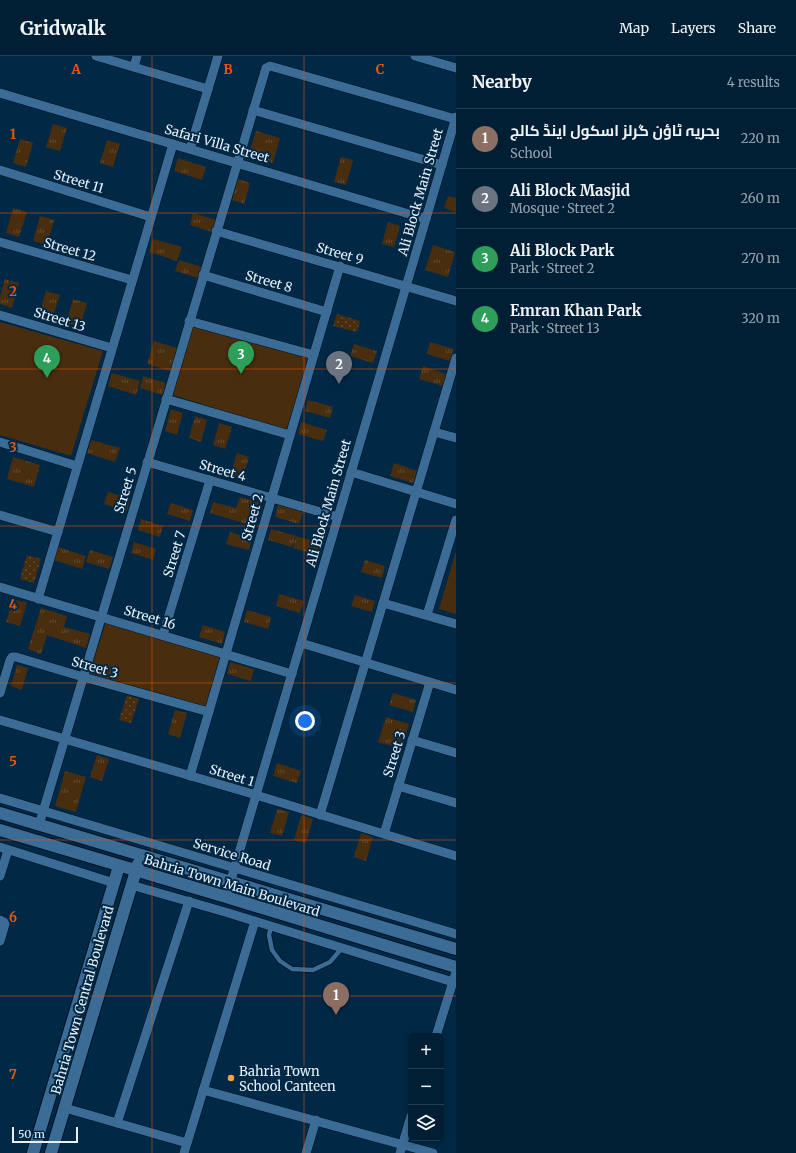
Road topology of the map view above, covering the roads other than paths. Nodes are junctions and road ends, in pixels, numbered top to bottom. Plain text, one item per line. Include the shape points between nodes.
1 (96, 56) edge
2 (137, 56) edge
3 (218, 56) edge
4 (415, 56) edge
5 (134, 67) junction
6 (456, 68) edge
7 (208, 89) junction
8 (0, 93) edge
9 (253, 110) junction
10 (456, 118) edge
11 (454, 134) edge
12 (173, 144) junction
13 (190, 149) junction
14 (237, 163) junction
15 (442, 165) junction
16 (0, 170) edge
17 (151, 218) junction
18 (426, 218) junction
19 (216, 231) junction
20 (0, 242) edge
21 (340, 266) junction
22 (203, 275) junction
23 (132, 280) junction
24 (406, 286) junction
25 (456, 301) edge
26 (327, 312) junction
27 (0, 315) edge
28 (189, 321) junction
29 (112, 348) junction
30 (314, 355) junction
31 (456, 358) edge
32 (454, 369) edge
33 (166, 399) junction
34 (434, 432) junction
35 (290, 435) junction
36 (456, 438) edge
37 (0, 442) edge
38 (147, 462) junction
39 (77, 466) junction
40 (351, 472) junction
41 (210, 480) junction
42 (417, 492) junction
43 (271, 498) junction
44 (456, 504) edge
45 (0, 514) edge
46 (338, 516) junction
47 (456, 520) edge
48 (58, 532) junction
49 (0, 587) edge
50 (38, 599) junction
51 (384, 603) junction
52 (428, 615) junction
53 (101, 616) junction
54 (456, 624) edge
55 (164, 635) junction
56 (301, 643) junction
57 (226, 654) junction
58 (365, 662) junction
59 (292, 674) junction
60 (83, 677) junction
61 (430, 682) junction
62 (456, 690) edge
63 (0, 693) edge
64 (209, 712) junction
65 (0, 720) edge
66 (64, 739) junction
67 (412, 740) junction
68 (456, 753) edge
69 (190, 776) junction
70 (398, 786) junction
71 (256, 795) junction
72 (0, 798) edge
73 (456, 803) edge
74 (42, 811) junction
75 (0, 813) edge
76 (320, 815) junction
77 (38, 824) junction
78 (0, 830) edge
79 (384, 834) junction
80 (4, 849) edge
81 (141, 855) junction
82 (456, 856) edge
83 (156, 860) junction
84 (119, 866) junction
85 (234, 868) junction
86 (136, 870) junction
87 (0, 876) edge
88 (230, 882) junction
89 (114, 883) junction
90 (130, 885) junction
91 (226, 897) junction
92 (188, 901) junction
93 (0, 920) edge
94 (255, 921) junction
95 (271, 926) junction
96 (100, 931) junction
97 (455, 932) edge
98 (0, 941) edge
99 (342, 948) junction
100 (456, 949) edge
101 (456, 967) edge
102 (456, 972) edge
103 (454, 982) edge
104 (437, 1033) edge
105 (203, 1090) junction
106 (65, 1108) junction
107 (316, 1120) junction
108 (117, 1123) junction
109 (408, 1126) edge
110 (187, 1143) junction
111 (401, 1149) edge
112 (33, 1153) edge
113 (51, 1153) edge
114 (184, 1153) edge
115 (306, 1153) edge
116 (433, 1153) edge

1 - 5 street
2 - 5 street
3 - 7 street
4 - 6 street
5 - 7 street
7 - 13 street
8 - 12 street, Safari Villa Street
9 - 10 street, Street 5 via 266,68 270,66
9 - 14 street, Street 5
9 - 15 street
10 - 11 street, Ali Block Main Street
11 - 15 street, Ali Block Main Street
12 - 13 street, Safari Villa Street
12 - 17 street
13 - 14 street, Safari Villa Street
14 - 18 street, Safari Villa Street
14 - 19 street, Street 5
15 - 18 street, Ali Block Main Street
16 - 17 street, Street 11
17 - 23 street
18 - 24 street, Ali Block Main Street
19 - 21 street, Street 9
19 - 22 street, Street 5
20 - 23 street, Street 12
21 - 24 street, Street 9
21 - 26 street, Street 2
22 - 26 street, Street 8
22 - 28 street, Street 5
23 - 29 street
24 - 25 street, Street 9
24 - 40 street, Ali Block Main Street
26 - 30 street, Street 2
27 - 29 street, Street 13
28 - 30 street
28 - 33 street, Street 5
29 - 39 street
30 - 35 street, Street 2
31 - 32 street
32 - 34 street
33 - 35 street
33 - 38 street, Street 5
34 - 36 street
34 - 42 street
35 - 43 street, Street 2
37 - 39 street
38 - 41 street, Street 4
38 - 53 street, Street 5
39 - 48 street
40 - 42 street
40 - 46 street, Ali Block Main Street
41 - 43 street, Street 4
41 - 55 street, Street 7
42 - 44 street
42 - 51 street
43 - 46 street, Street 4
43 - 57 street, Street 2
45 - 48 street
46 - 56 street, Ali Block Main Street
47 - 52 street
48 - 50 street
49 - 50 street, Street 16
50 - 53 street, Street 16
51 - 52 street
51 - 58 street
52 - 54 street
53 - 55 street, Street 16
53 - 60 street, Street 5
55 - 57 street, Street 16
56 - 58 street
56 - 59 street, Ali Block Main Street
57 - 59 street, Street 16
57 - 64 street, Street 2
58 - 61 street
58 - 76 street
59 - 71 street, Ali Block Main Street
60 - 63 street, Street 3 via 12,657
60 - 64 street, Street 3
60 - 66 street, Street 5
61 - 62 street
61 - 67 street, Street 3
64 - 69 street, Street 2
65 - 66 street, Street 1
66 - 69 street, Street 1
66 - 74 street, Street 5
67 - 68 street
67 - 70 street, Street 3
69 - 71 street, Street 1
70 - 73 street
70 - 79 street, Street 3
71 - 76 street, Street 1
71 - 85 street, Ali Block Main Street
72 - 74 street, Service Road
74 - 77 street, Street 5
74 - 85 street, Service Road
75 - 77 main road, Bahria Town Main Boulevard
76 - 79 street, Street 1
77 - 81 main road, Bahria Town Main Boulevard
78 - 84 main road, Bahria Town Main Boulevard
79 - 82 street, Street 1
80 - 87 street
80 - 89 street
81 - 83 main road, Bahria Town Main Boulevard
81 - 86 main road, Bahria Town Central Boulevard
83 - 86 main road via 149,861
83 - 88 main road, Bahria Town Main Boulevard
84 - 86 main road, Bahria Town Main Boulevard
84 - 89 main road, Bahria Town Central Boulevard
85 - 88 street, Ali Block Main Street
85 - 97 street, Service Road
86 - 90 main road, Bahria Town Central Boulevard
86 - 91 main road, Bahria Town Main Boulevard
86 - 96 main road via 119,881 104,929
88 - 91 street, Ali Block Main Street
88 - 100 main road, Bahria Town Main Boulevard
89 - 96 main road, Bahria Town Central Boulevard
90 - 92 street
90 - 106 main road, Bahria Town Central Boulevard
91 - 101 main road, Bahria Town Main Boulevard
92 - 94 street
92 - 108 street
93 - 98 street via 5,924
94 - 95 street
94 - 105 street
95 - 99 street
95 - 99 lane via 269,935 272,950 280,961 292,969 313,970 330,962
96 - 112 main road, Bahria Town Central Boulevard
99 - 103 street
102 - 103 street
103 - 104 street
105 - 107 street
105 - 110 street
106 - 108 street
106 - 113 main road, Bahria Town Central Boulevard
107 - 111 street
107 - 115 street
108 - 110 street
109 - 111 street
110 - 114 street
111 - 116 street

